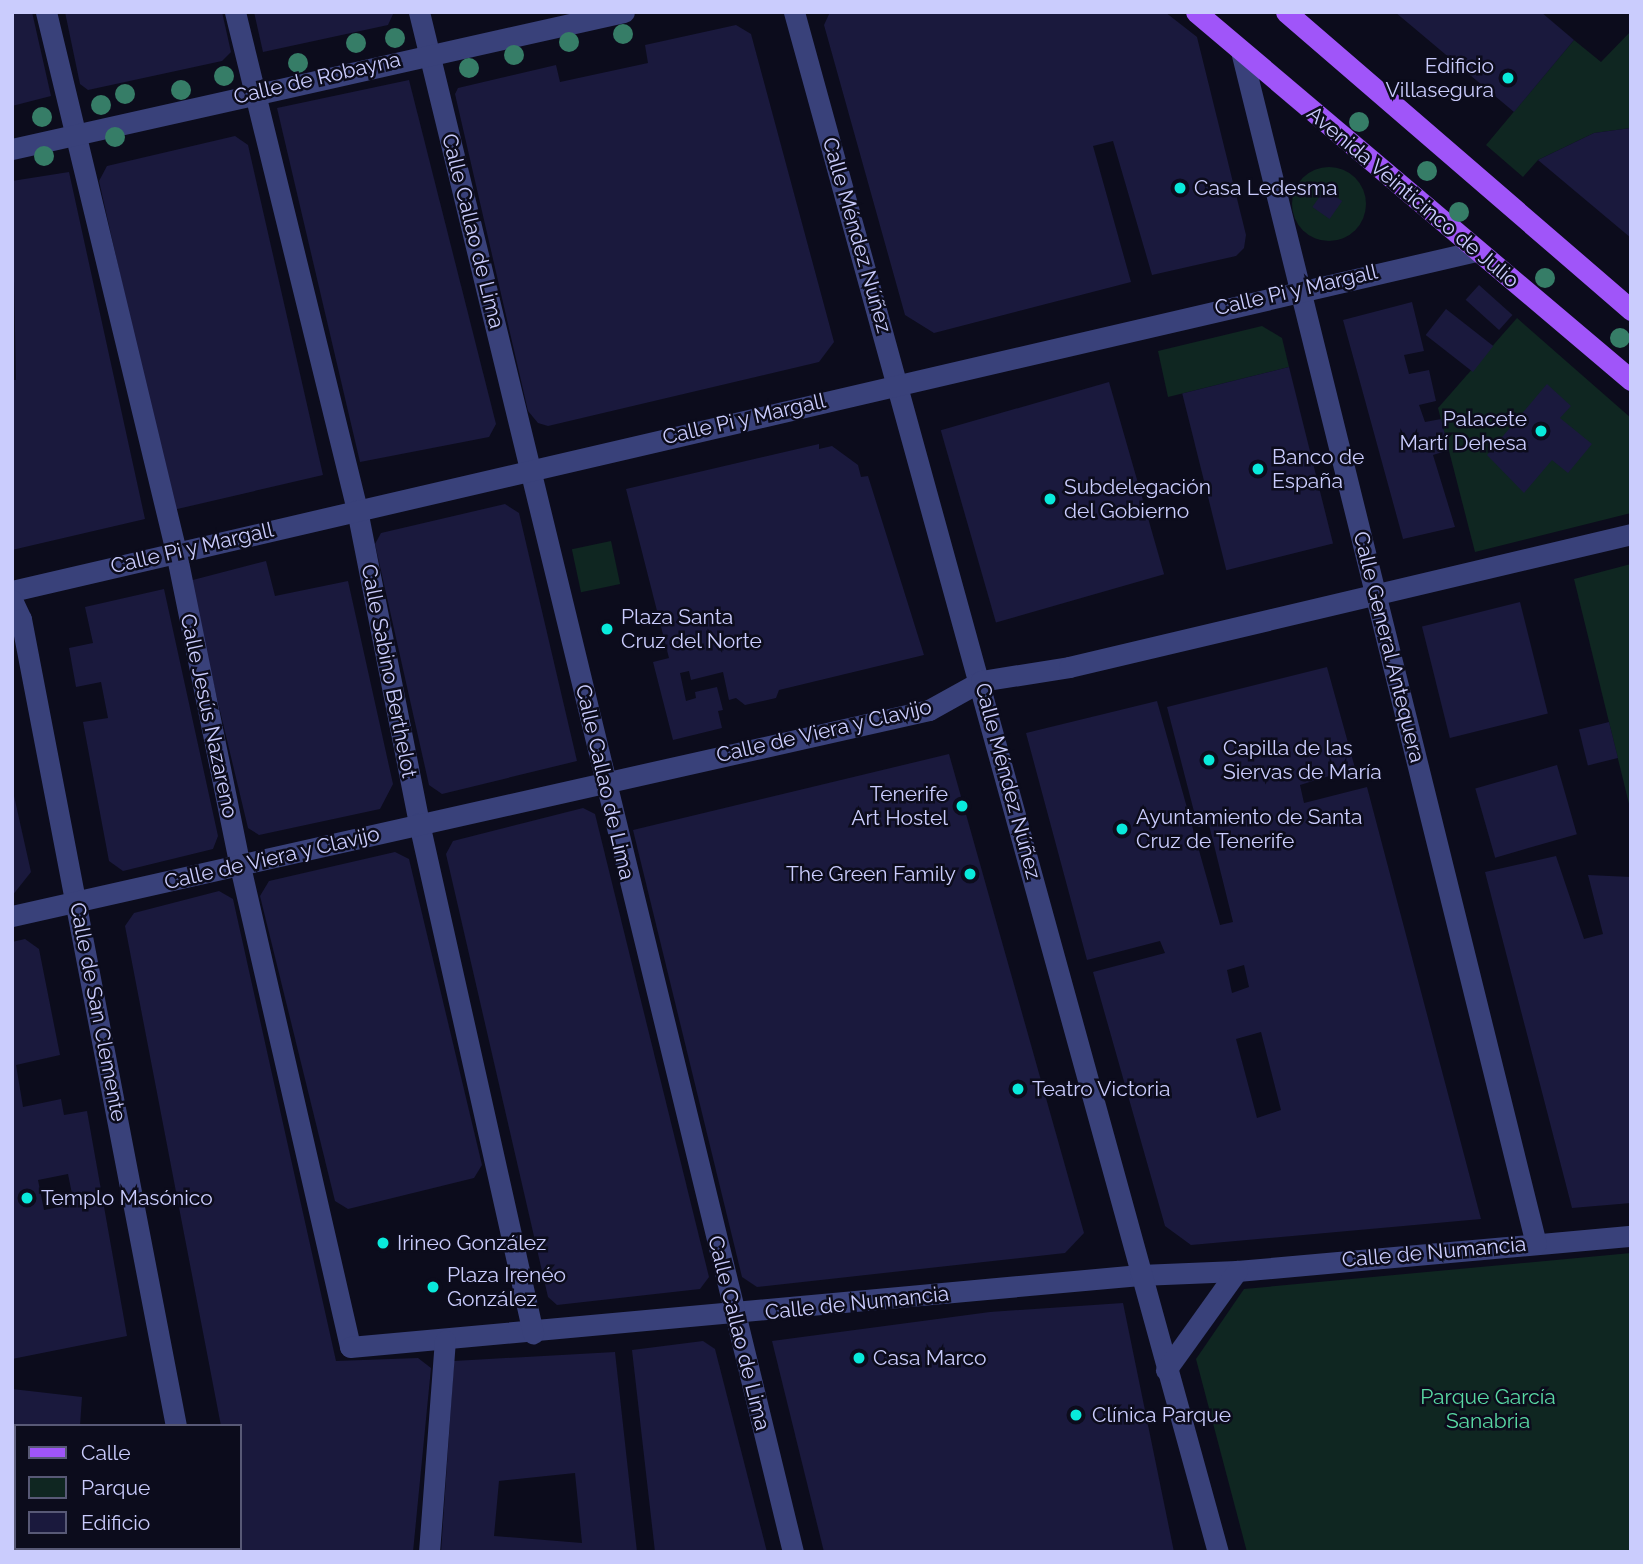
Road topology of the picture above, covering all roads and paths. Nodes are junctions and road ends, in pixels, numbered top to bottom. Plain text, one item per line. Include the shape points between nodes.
1 (46, 12) edge
2 (235, 12) edge
3 (419, 12) edge
4 (624, 12) edge
5 (794, 12) edge
6 (1196, 12) edge
7 (1286, 12) edge
8 (1241, 51) junction
9 (429, 52) junction
10 (255, 93) junction
11 (72, 135) junction
12 (12, 149) edge
13 (1477, 251) junction
14 (1299, 289) junction
15 (1631, 310) edge
16 (1631, 380) edge
17 (899, 387) junction
18 (531, 469) junction
19 (357, 510) junction
20 (1631, 534) edge
21 (176, 551) junction
22 (12, 591) edge
23 (1377, 594) junction
24 (12, 600) edge
25 (981, 681) junction
26 (606, 784) junction
27 (419, 823) junction
28 (240, 866) junction
29 (77, 905) junction
30 (12, 916) edge
31 (1631, 1236) edge
32 (1536, 1244) junction
33 (1237, 1270) junction
34 (1140, 1275) junction
35 (735, 1315) junction
36 (533, 1333) junction
37 (445, 1341) junction
38 (351, 1347) joint
39 (1166, 1370) junction
40 (176, 1424) edge
41 (429, 1552) edge
42 (793, 1552) edge
43 (1218, 1552) edge

1 - 11 street, Calle Jesús Nazareno
2 - 10 street, Calle Sabino Berthelot
3 - 9 street, Calle Callao de Lima
4 - 9 street, Calle de Robayna
5 - 17 street, Calle Méndez Núñez
6 - 8 main road, Avenida Veinticinco de Julio
7 - 15 main road
8 - 13 main road, Avenida Veinticinco de Julio
8 - 14 street, Calle General Antequera
9 - 10 street, Calle de Robayna
9 - 18 street, Calle Callao de Lima
10 - 11 street, Calle de Robayna
10 - 19 street, Calle Sabino Berthelot
11 - 12 street, Calle de Robayna
11 - 21 street, Calle Jesús Nazareno
13 - 14 street, Calle Pi y Margall
13 - 16 main road, Avenida Veinticinco de Julio
14 - 17 street, Calle Pi y Margall
14 - 23 street, Calle General Antequera
17 - 18 street, Calle Pi y Margall via 826,399
17 - 25 street, Calle Méndez Núñez
18 - 19 street, Calle Pi y Margall
18 - 26 street, Calle Callao de Lima
19 - 21 street, Calle Pi y Margall
19 - 27 street, Calle Sabino Berthelot
20 - 23 street, Calle de Viera y Clavijo
21 - 22 street, Calle Pi y Margall
21 - 28 street, Calle Jesús Nazareno
23 - 25 street, Calle de Viera y Clavijo via 1069,667
23 - 32 street, Calle General Antequera
24 - 29 street, Calle de San Clemente via 21,619
25 - 26 street, Calle de Viera y Clavijo via 929,710
25 - 34 street, Calle Méndez Núñez
26 - 27 street, Calle de Viera y Clavijo
26 - 35 street, Calle Callao de Lima
27 - 28 street, Calle de Viera y Clavijo
27 - 36 street, Calle Sabino Berthelot
28 - 29 street, Calle de Viera y Clavijo
28 - 38 street, Calle Jesús Nazareno
29 - 30 street, Calle de Viera y Clavijo
29 - 40 street, Calle de San Clemente
31 - 32 street, Calle de Numancia
32 - 33 street, Calle de Numancia
33 - 34 street, Calle de Numancia
33 - 39 street
34 - 35 street, Calle de Numancia
34 - 39 street, Calle Méndez Núñez
35 - 36 street, Calle de Numancia
35 - 42 street, Calle Callao de Lima
36 - 37 street, Calle de Numancia
37 - 38 street, Calle de Numancia
37 - 41 street
39 - 43 street, Calle Méndez Núñez

